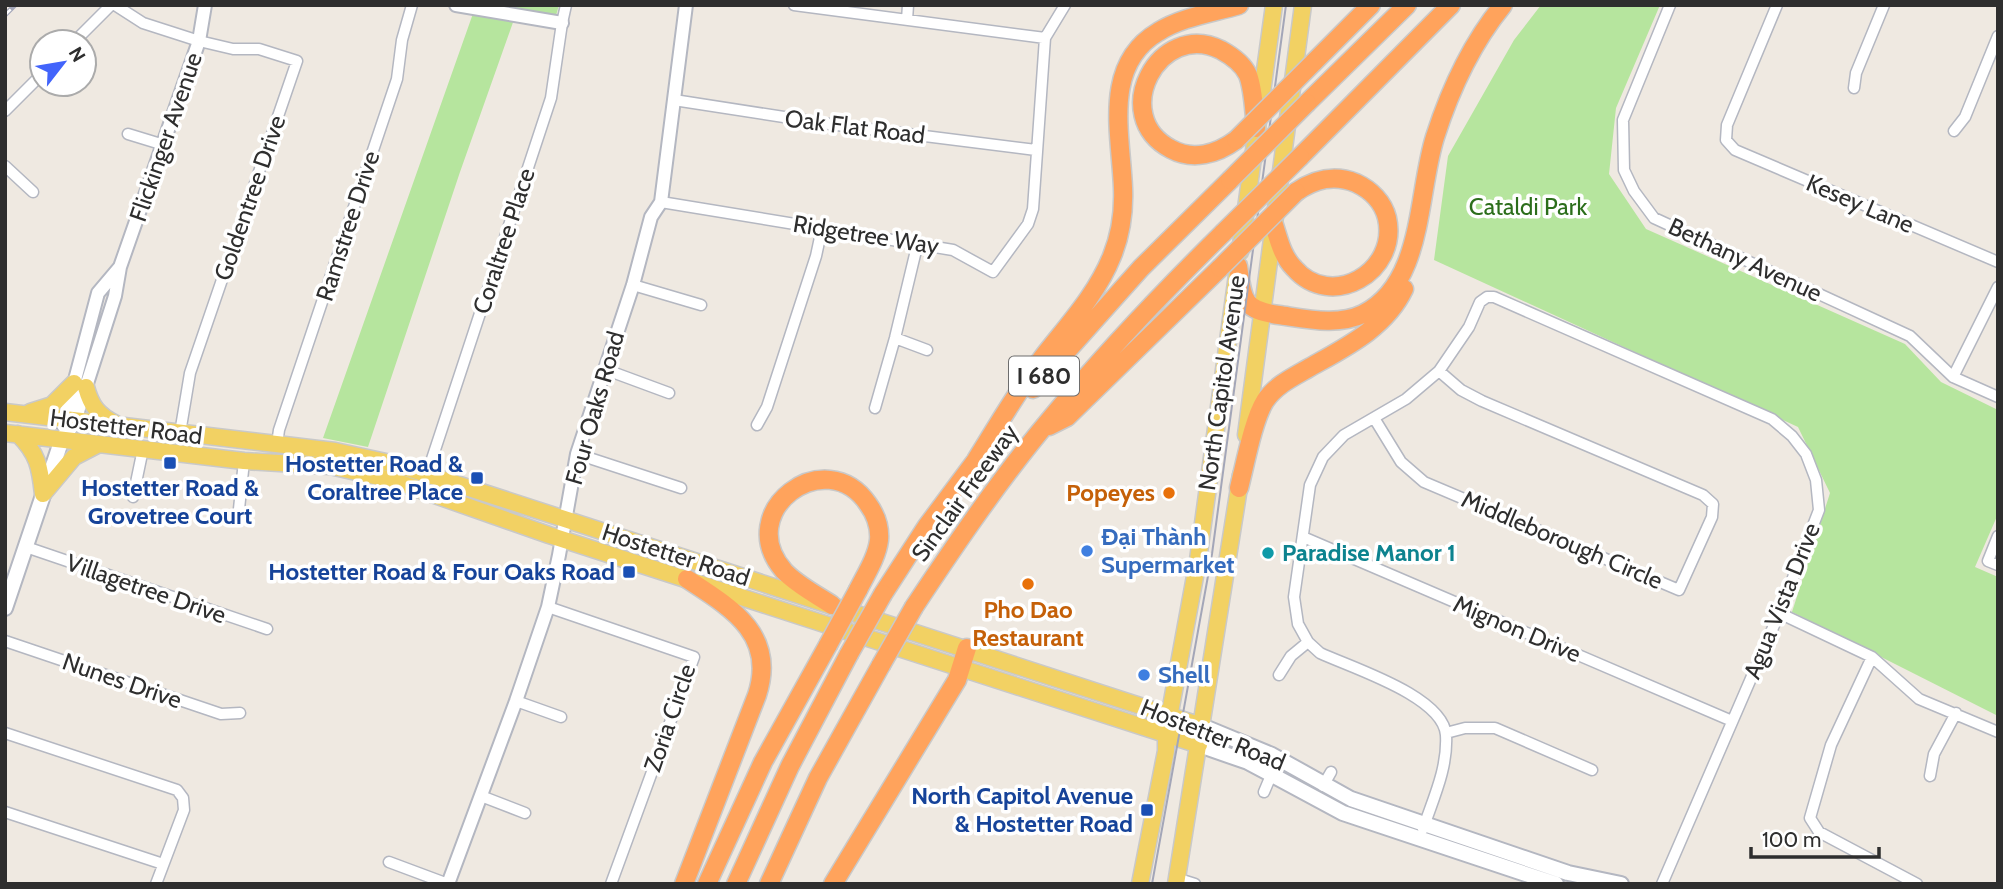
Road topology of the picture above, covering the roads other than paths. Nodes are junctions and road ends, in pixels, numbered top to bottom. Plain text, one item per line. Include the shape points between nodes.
1 (113, 5) edge
2 (205, 5) edge
3 (412, 5) edge
4 (456, 5) edge
5 (566, 5) edge
6 (686, 5) edge
7 (794, 5) edge
8 (908, 5) edge
9 (1065, 5) edge
10 (1238, 5) edge
11 (1274, 5) edge
12 (1303, 5) edge
13 (1371, 5) edge
14 (1407, 5) edge
15 (1451, 5) edge
16 (1503, 5) edge
17 (1670, 5) edge
18 (1777, 5) edge
19 (1884, 5) edge
20 (907, 20) junction
21 (562, 23) junction
22 (89, 28) edge
23 (1998, 36) edge
24 (1045, 38) junction
25 (199, 41) junction
26 (28, 88) edge
27 (1854, 88) dead end
28 (674, 100) junction
29 (5, 111) edge
30 (1288, 122) junction
31 (1256, 128) junction
32 (1954, 131) dead end
33 (128, 134) dead end
34 (164, 145) junction
35 (1035, 150) junction
36 (5, 166) edge
37 (33, 192) dead end
38 (661, 202) junction
39 (1274, 225) junction
40 (822, 228) junction
41 (1416, 232) junction
42 (918, 242) junction
43 (1998, 262) edge
44 (1238, 266) junction
45 (632, 285) junction
46 (1998, 287) edge
47 (701, 305) dead end
48 (1263, 313) junction
49 (895, 338) junction
50 (927, 350) dead end
51 (604, 369) junction
52 (1439, 371) junction
53 (1953, 377) junction
54 (80, 385) junction
55 (670, 393) dead end
56 (1998, 397) edge
57 (875, 408) dead end
58 (12, 413) edge
59 (1374, 418) junction
60 (69, 420) junction
61 (757, 425) dead end
62 (122, 426) junction
63 (1042, 429) junction
64 (11, 433) edge
65 (180, 433) junction
66 (62, 439) junction
67 (99, 444) junction
68 (277, 444) junction
69 (143, 449) junction
70 (577, 454) junction
71 (976, 460) junction
72 (244, 461) junction
73 (427, 474) junction
74 (681, 488) dead end
75 (1239, 488) junction
76 (43, 495) junction
77 (134, 497) dead end
78 (239, 509) dead end
79 (565, 519) junction
80 (1998, 536) edge
81 (1303, 537) junction
82 (562, 539) junction
83 (26, 547) junction
84 (1993, 563) edge
85 (687, 579) junction
86 (832, 605) junction
87 (548, 607) junction
88 (5, 608) edge
89 (1779, 613) junction
90 (267, 629) dead end
91 (5, 642) edge
92 (1308, 642) junction
93 (967, 648) junction
94 (1872, 657) junction
95 (962, 667) junction
96 (1279, 675) dead end
97 (516, 701) junction
98 (240, 713) dead end
99 (1956, 713) junction
100 (1170, 715) junction
101 (561, 717) dead end
102 (1732, 721) junction
103 (1202, 726) junction
104 (1998, 732) edge
105 (5, 733) edge
106 (1446, 733) junction
107 (1166, 734) junction
108 (1199, 745) junction
109 (1592, 770) dead end
110 (1331, 772) dead end
111 (1272, 773) junction
112 (1930, 776) dead end
113 (1323, 786) junction
114 (1264, 792) dead end
115 (481, 796) junction
116 (5, 812) edge
117 (525, 813) dead end
118 (1421, 832) junction
119 (389, 862) dead end
120 (163, 864) junction
121 (1176, 881) edge
122 (156, 884) edge
123 (448, 884) edge
124 (611, 884) edge
125 (684, 884) edge
126 (707, 884) edge
127 (736, 884) edge
128 (769, 884) edge
129 (833, 884) edge
130 (1140, 884) edge
131 (1195, 884) edge
132 (1556, 884) edge
133 (1621, 884) edge
134 (1662, 884) edge
135 (1917, 884) edge

1 - 22 street
1 - 25 street via 143,23
2 - 25 street, Flickinger Avenue
3 - 68 street, Ramstree Drive via 397,79
4 - 21 street
5 - 21 street, Coraltree Place
6 - 28 street, Four Oaks Road
7 - 20 street
8 - 20 street
9 - 24 street, Ridgetree Way
10 - 71 highway via 1168,26 1151,36 1131,58 1119,88 1123,204 1112,256 1094,290 1027,379
11 - 31 main road, North Capitol Avenue
12 - 30 main road, North Capitol Avenue
13 - 31 highway, bridge via 1313,63 1236,140 1211,153 1191,155 1171,149 1155,136 1144,117 1147,76 1159,60 1178,48 1217,48 1247,73 1250,83
14 - 30 highway, Sinclair Freeway / I 680, bridge
15 - 63 highway, Sinclair Freeway / I 680, bridge via 1163,292
16 - 41 highway via 1474,47 1446,103 1429,160
17 - 53 street, Bethany Avenue via 1623,120 1624,170 1654,218 1910,336
18 - 43 street, Kesey Lane via 1727,125 1726,140 1735,150
19 - 27 street
20 - 24 street
21 - 73 street, Coraltree Place via 551,98
23 - 32 street via 1965,117
24 - 35 street, Ridgetree Way
25 - 34 street, Flickinger Avenue
25 - 65 street, Goldentree Drive via 259,49 297,61 190,373
26 - 29 street
28 - 35 street, Oak Flat Road
28 - 38 street, Four Oaks Road
30 - 39 main road, North Capitol Avenue
30 - 71 highway, Sinclair Freeway / I 680, bridge via 1141,268 1028,393
31 - 44 main road, North Capitol Avenue
33 - 34 street
34 - 54 street, Flickinger Avenue via 120,267 98,293
35 - 42 street, Ridgetree Way via 1033,209 1028,224 993,272 953,250
36 - 37 street
38 - 40 street, Ridgetree Way
38 - 45 street, Four Oaks Road via 651,217
39 - 48 main road, North Capitol Avenue
39 - 63 highway, bridge via 1281,247 1300,275 1331,287 1351,284 1369,274 1381,259 1388,237 1386,214 1366,188 1345,179 1314,181 1296,192 1067,417
40 - 42 street, Ridgetree Way
40 - 61 street
41 - 48 highway via 1400,279 1388,296 1363,314 1332,321
41 - 75 highway via 1412,270 1382,320 1280,385 1263,405
42 - 49 street
44 - 48 highway via 1244,300
44 - 100 main road, North Capitol Avenue via 1198,560
45 - 47 street
45 - 51 street, Four Oaks Road
46 - 53 street
48 - 75 main road, North Capitol Avenue
49 - 50 street
49 - 57 street
51 - 55 street
51 - 70 street, Four Oaks Road
52 - 59 street
52 - 59 street, Middleborough Circle via 1482,401 1703,495 1713,504 1712,517 1679,590 1424,482 1401,462
52 - 89 street, Agua Vista Drive via 1480,302 1496,298 1772,419 1806,454 1816,480 1819,510
53 - 56 street, Bethany Avenue
54 - 58 main road via 52,405
54 - 60 street, Flickinger Avenue
54 - 62 main road via 93,408
58 - 60 main road, Hostetter Road
59 - 81 street via 1344,435 1323,457 1310,485
60 - 62 main road, Hostetter Road
60 - 66 main road, Flickinger Avenue
62 - 65 main road, Hostetter Road
63 - 128 highway, Sinclair Freeway / I 680, bridge via 914,607 818,778
64 - 66 main road, Hostetter Road
64 - 76 main road via 30,447 37,460
65 - 68 main road, Hostetter Road
66 - 67 main road, Hostetter Road
66 - 76 main road, Flickinger Avenue
67 - 69 main road, Hostetter Road
67 - 76 main road via 74,457
68 - 73 main road, Hostetter Road via 368,457
69 - 72 main road, Hostetter Road
69 - 77 street
70 - 74 street
70 - 79 street, Four Oaks Road
71 - 127 highway, Sinclair Freeway / I 680, bridge via 883,594 849,654 790,766
72 - 78 street
72 - 82 main road, Hostetter Road via 330,466 392,480
73 - 79 main road, Hostetter Road
75 - 103 main road, North Capitol Avenue
76 - 83 main road, Flickinger Avenue
79 - 82 street, Four Oaks Road
79 - 86 main road, Hostetter Road
80 - 84 street
81 - 92 street via 1294,597 1298,624
81 - 102 street, Mignon Drive
82 - 85 main road, Hostetter Road
82 - 87 street, Four Oaks Road
83 - 88 main road, Flickinger Avenue
83 - 90 street, Villagetree Drive
85 - 95 main road, Hostetter Road
85 - 125 highway via 739,615 758,646 762,665 757,695
86 - 93 main road, Hostetter Road
86 - 126 highway, bridge via 789,576 771,547 769,528 774,510 792,490 811,482 836,482 857,491 877,519 879,542 858,590 763,762
87 - 97 street, Four Oaks Road
87 - 124 street, Zoria Circle via 694,657
89 - 94 street
89 - 102 street, Agua Vista Drive
91 - 98 street, Nunes Drive via 221,714
92 - 96 street via 1291,656
92 - 106 street via 1327,656 1418,696 1436,712
93 - 95 highway
93 - 100 main road, Hostetter Road
94 - 99 street via 1919,699
94 - 135 street via 1831,745 1810,818 1819,832
95 - 107 main road, Hostetter Road
95 - 129 highway
97 - 101 street
97 - 115 street, Four Oaks Road
99 - 104 street
99 - 112 street via 1934,754
100 - 103 main road, Hostetter Road
100 - 107 main road, North Capitol Avenue
102 - 134 street, Agua Vista Drive
103 - 108 main road, North Capitol Avenue
103 - 113 main road, Hostetter Road via 1272,755
105 - 120 street via 177,790 184,810
106 - 109 street via 1495,729
106 - 118 street via 1443,771
107 - 108 main road, Hostetter Road
107 - 130 main road, North Capitol Avenue
108 - 111 main road, Hostetter Road
108 - 121 main road, North Capitol Avenue
110 - 113 street
111 - 114 street, Hostetter Road
111 - 118 main road, Hostetter Road via 1343,813
113 - 118 main road, Hostetter Road
115 - 117 street
115 - 123 street, Four Oaks Road
116 - 120 street
118 - 132 main road, Hostetter Road
118 - 133 main road, Hostetter Road
119 - 123 street
120 - 122 street
121 - 131 street

